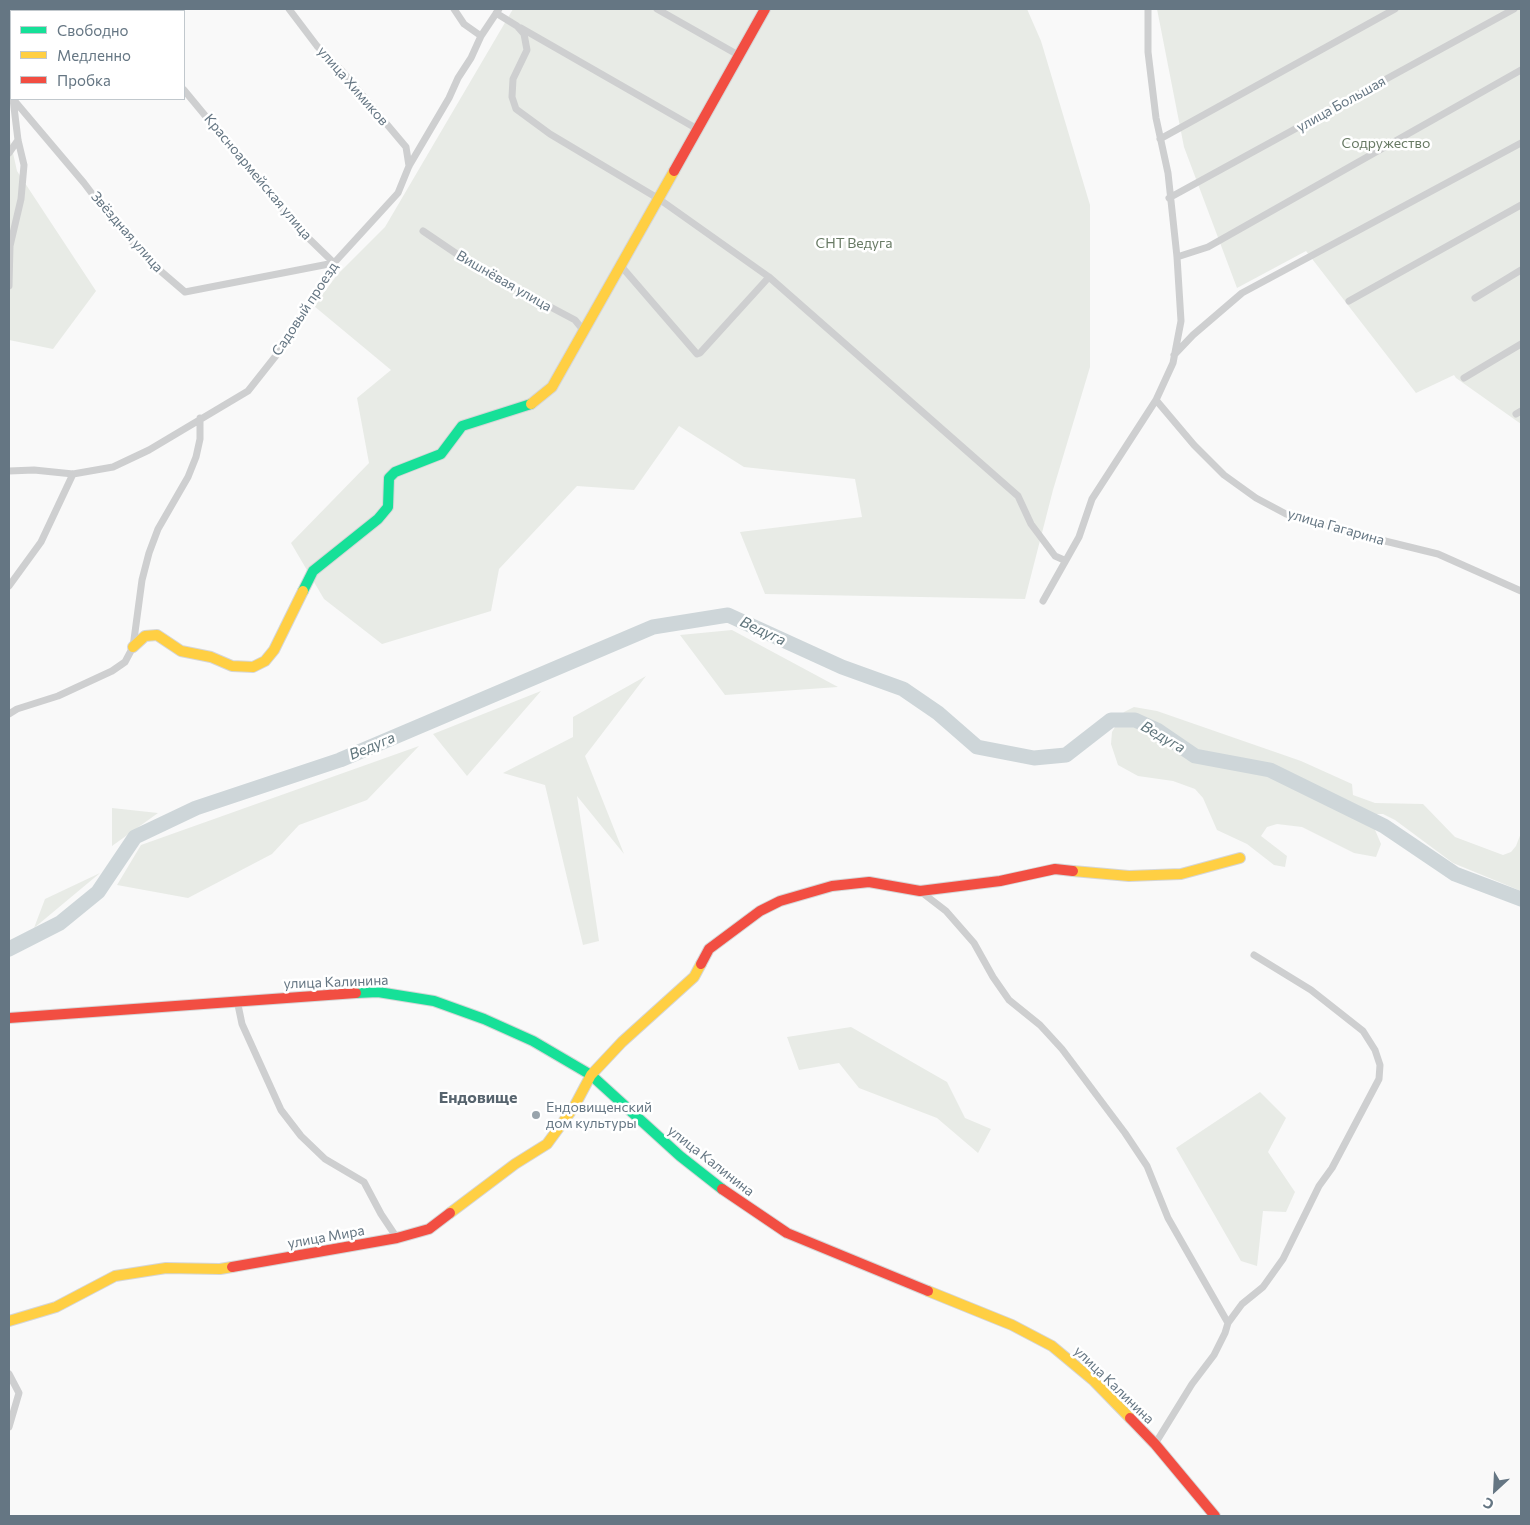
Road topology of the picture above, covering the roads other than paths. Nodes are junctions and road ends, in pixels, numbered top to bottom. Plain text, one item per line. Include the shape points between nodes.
1 (289, 9) edge
2 (454, 9) edge
3 (657, 9) edge
4 (765, 9) edge
5 (1394, 9) edge
6 (1514, 9) edge
7 (1150, 10) edge
8 (498, 11) edge
9 (517, 26) junction
10 (481, 36) junction
11 (740, 56) junction
12 (1521, 70) edge
13 (185, 91) edge
14 (13, 100) edge
15 (14, 100) edge
16 (699, 130) junction
17 (1160, 139) junction
18 (18, 140) junction
19 (1521, 143) edge
20 (9, 152) edge
21 (409, 166) junction
22 (1169, 198) junction
23 (659, 199) junction
24 (1521, 205) edge
25 (423, 231) dead end
26 (1177, 257) junction
27 (334, 263) junction
28 (621, 266) junction
29 (1521, 270) edge
30 (769, 277) junction
31 (9, 286) edge
32 (1475, 298) dead end
33 (1349, 301) dead end
34 (584, 331) junction
35 (1521, 344) edge
36 (1174, 356) junction
37 (1464, 378) dead end
38 (1156, 400) junction
39 (200, 418) junction
40 (9, 471) edge
41 (73, 474) junction
42 (1064, 560) junction
43 (9, 586) edge
44 (1521, 591) edge
45 (1043, 601) dead end
46 (133, 647) junction
47 (9, 714) edge
48 (1240, 858) dead end
49 (920, 891) junction
50 (1254, 955) dead end
51 (237, 1000) junction
52 (9, 1018) edge
53 (591, 1075) junction
54 (397, 1238) junction
55 (9, 1321) edge
56 (1228, 1322) junction
57 (9, 1374) edge
58 (9, 1427) edge
59 (1155, 1444) junction
60 (1215, 1516) edge

1 - 21 street, улица Химиков via 317,46 342,70 406,147
2 - 10 street via 464,24
3 - 11 street
4 - 11 street
5 - 17 street
6 - 22 street, улица Большая
7 - 17 street via 1148,52
8 - 9 street
8 - 10 street, Садовый проезд
9 - 16 street
9 - 23 street via 524,34 527,50 513,80 512,97 516,109 550,134
10 - 21 street, Садовый проезд
11 - 16 street
12 - 26 street via 1208,247
13 - 27 street, Красноармейская улица via 298,228
14 - 18 street
15 - 27 street, Звёздная улица via 131,241 185,292
16 - 23 street
17 - 22 street via 1168,173
18 - 20 street
18 - 31 street via 24,165 22,199 10,246
19 - 36 street via 1242,293
21 - 27 street, Садовый проезд via 398,193
22 - 26 street
23 - 28 street
23 - 30 street
24 - 33 street
25 - 34 street, Вишнёвая улица via 479,269 575,320
26 - 36 street via 1181,321
27 - 39 street, Садовый проезд via 282,348 248,391
28 - 30 street via 697,354
28 - 34 street
29 - 32 street
30 - 42 street via 1018,496 1031,524 1055,556
34 - 46 street via 552,387 542,396 528,406 462,426 441,454 395,472 389,478 388,507 378,519 313,571 274,650 265,661 254,667 232,666 211,657 181,651 156,636 145,636
35 - 37 street
36 - 38 street
38 - 42 street via 1092,499 1079,537
38 - 44 street, улица Гагарина via 1224,475 1286,514 1438,554
39 - 41 street, Садовый проезд via 149,450 113,467
39 - 46 street via 196,457 149,553
40 - 41 street, Садовый проезд
41 - 43 street via 41,542
42 - 45 street
46 - 47 street via 125,662 112,671
48 - 49 street, улица Мира via 1181,874 1129,876 1055,869 1000,881
49 - 53 street, улица Мира via 869,882 832,886 780,901 760,911 709,949 694,977 622,1042
49 - 56 street via 946,911 974,943 1009,1000 1040,1025 1062,1049 1125,1133 1147,1166 1168,1218
50 - 56 street via 1311,990 1363,1031 1376,1050 1380,1065 1379,1079 1332,1168 1319,1186 1283,1259 1263,1287 1242,1304
51 - 52 street, улица Калинина
51 - 53 street, улица Калинина via 378,992 407,995 484,1019 533,1041
51 - 54 street via 242,1024 281,1110 324,1159 364,1182
53 - 54 street, улица Мира via 574,1108 547,1144 429,1229
53 - 59 street, улица Калинина via 688,1162 787,1233 1035,1336 1060,1352 1094,1381
54 - 55 street, улица Мира via 220,1269 166,1268 132,1272 116,1276 56,1307
56 - 59 street via 1214,1355
57 - 58 street via 19,1394
59 - 60 street, улица Калинина

